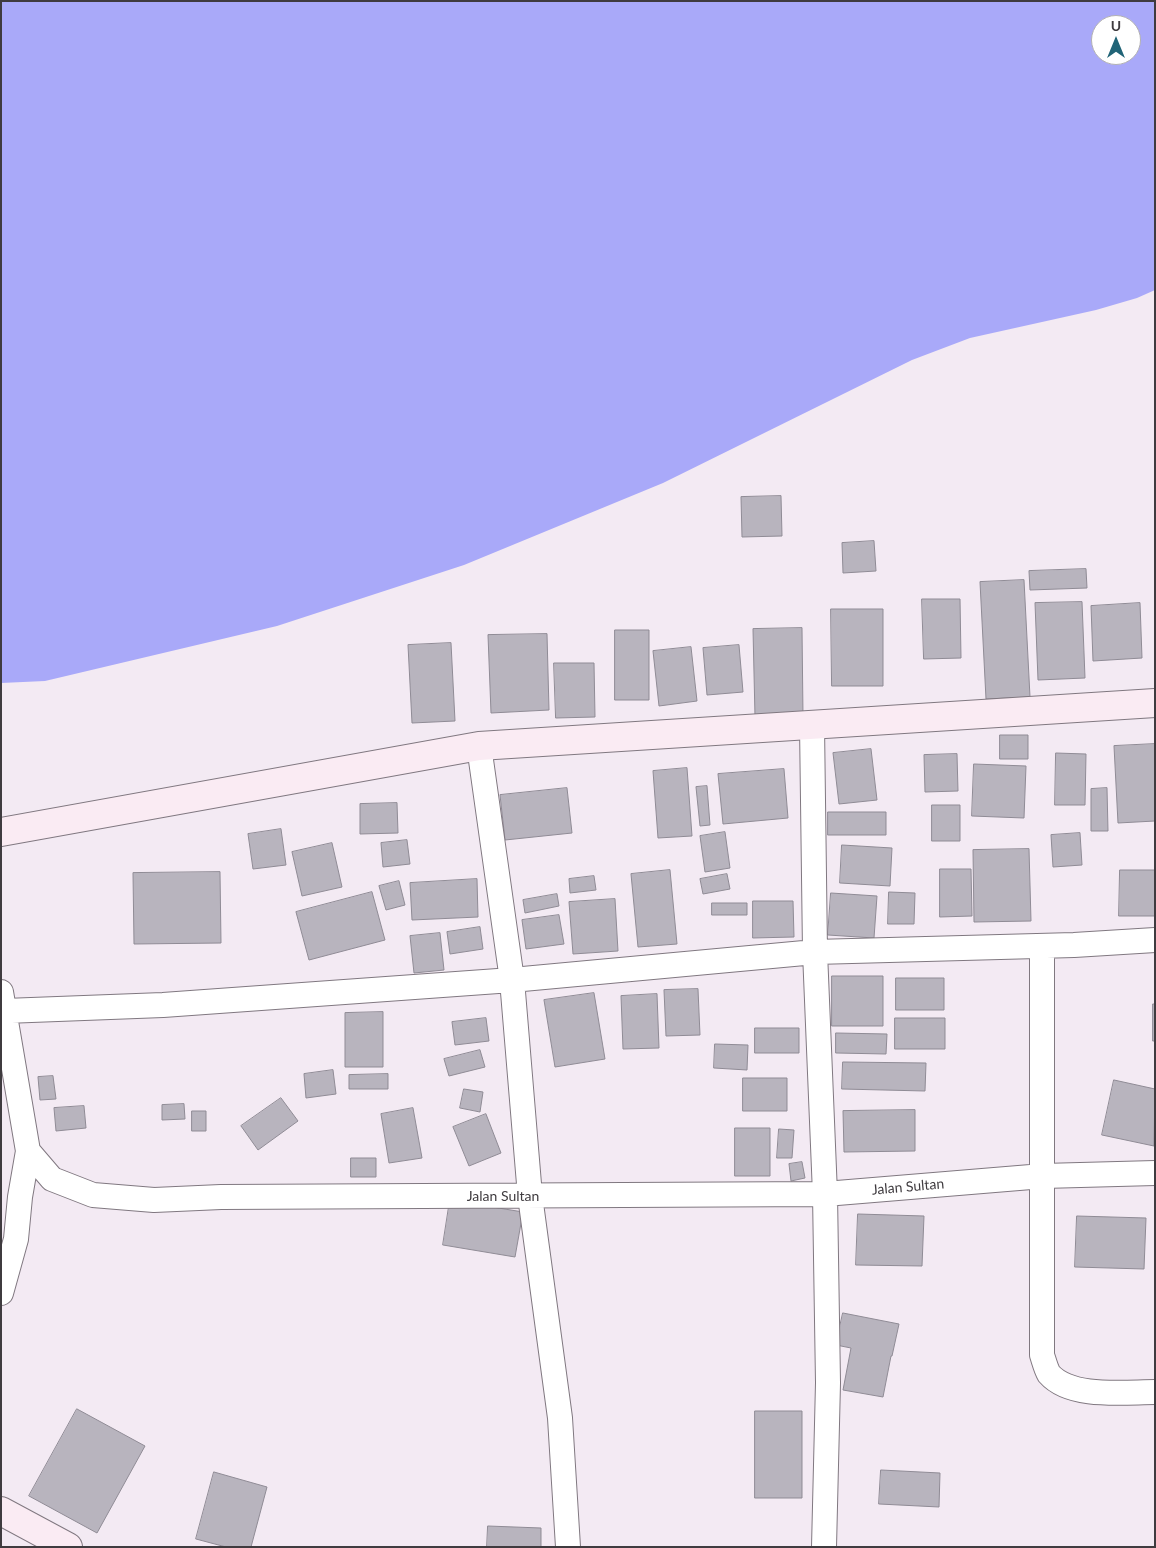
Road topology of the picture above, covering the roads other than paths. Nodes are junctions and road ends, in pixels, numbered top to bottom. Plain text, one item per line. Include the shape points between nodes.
1 (1155, 704) edge
2 (812, 725) junction
3 (479, 746) junction
4 (1, 832) edge
5 (1155, 940) edge
6 (1042, 946) junction
7 (815, 952) junction
8 (512, 980) junction
9 (3, 1002) edge
10 (28, 1151) junction
11 (1155, 1172) edge
12 (1043, 1176) junction
13 (825, 1194) junction
14 (530, 1196) junction
15 (1, 1293) edge
16 (1155, 1392) edge
17 (1, 1511) edge
18 (68, 1547) edge
19 (568, 1547) edge
20 (824, 1547) edge

1 - 2 street
2 - 3 street
2 - 7 street
3 - 4 street
3 - 8 street
5 - 6 street
6 - 7 street
6 - 12 street
7 - 8 street
7 - 13 street
8 - 9 street via 163,1005
8 - 14 street
9 - 10 street
10 - 14 street, Jalan Sultan via 52,1179 93,1196 154,1200
10 - 15 street via 16,1239
11 - 12 street, Jalan Sultan
12 - 13 street, Jalan Sultan
12 - 16 street via 1042,1356 1048,1373 1061,1384 1087,1392
13 - 14 street, Jalan Sultan
13 - 20 street via 828,1382
14 - 19 street via 560,1418
17 - 18 street

